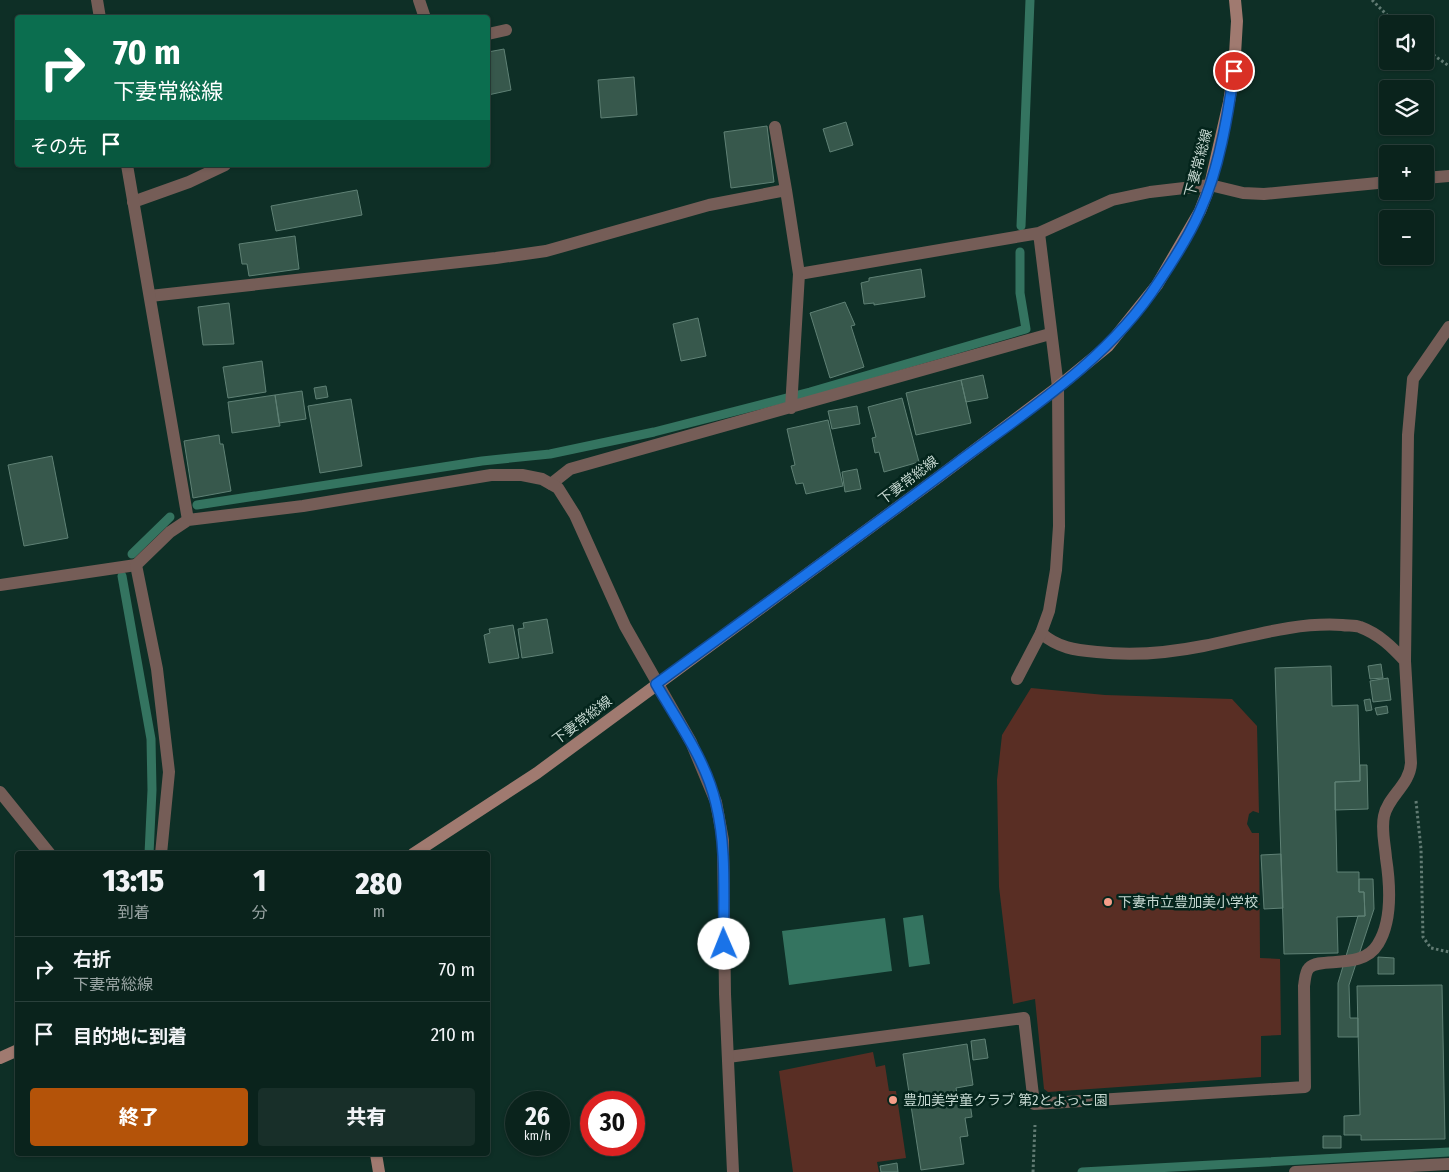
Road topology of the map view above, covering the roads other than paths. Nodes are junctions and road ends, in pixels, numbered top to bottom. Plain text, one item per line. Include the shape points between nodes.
1 (97, 0) edge
2 (419, 0) edge
3 (1235, 0) edge
4 (100, 15) edge
5 (424, 15) edge
6 (506, 30) dead end
7 (490, 34) edge
8 (775, 127) dead end
9 (127, 167) edge
10 (221, 167) edge
11 (1449, 176) edge
12 (1434, 177) edge
13 (1379, 183) edge
14 (1210, 185) junction
15 (786, 190) junction
16 (134, 202) junction
17 (1039, 234) junction
18 (799, 274) junction
19 (150, 296) junction
20 (1449, 328) edge
21 (1050, 334) junction
22 (1058, 387) junction
23 (792, 400) junction
24 (551, 484) junction
25 (188, 520) junction
26 (136, 565) junction
27 (0, 585) edge
28 (1041, 633) junction
29 (1406, 661) junction
30 (1017, 680) dead end
31 (656, 684) junction
32 (0, 792) edge
33 (48, 851) edge
34 (162, 851) edge
35 (419, 851) edge
36 (15, 1051) edge
37 (728, 1057) junction
38 (0, 1058) edge
39 (376, 1156) edge
40 (1449, 1164) edge
41 (379, 1172) edge
42 (732, 1172) edge
43 (1295, 1172) edge

1 - 4 street
2 - 5 street
3 - 14 main road, 下妻常総線 via 1234,71
6 - 7 street
8 - 15 street
9 - 16 street
10 - 16 street
11 - 12 street
13 - 14 street via 1264,194
14 - 17 street via 1112,200
14 - 22 main road, 下妻常総線 via 1200,211 1157,285 1108,346
15 - 18 street
15 - 19 street via 709,205 546,251
16 - 19 street
17 - 18 street
17 - 21 street
18 - 23 street
19 - 25 street
20 - 29 street via 1413,380 1408,435
21 - 22 street
21 - 23 street
22 - 28 street via 1059,526 1050,606
22 - 31 main road, 下妻常総線
23 - 24 street via 570,469
24 - 25 street via 522,475 491,475 303,506
24 - 31 street via 558,488 575,515 625,626
25 - 26 street via 170,532
26 - 27 street
26 - 34 street via 157,669 169,772
28 - 29 street via 1051,642 1066,648 1116,654 1155,654 1284,628 1322,624 1350,626 1380,637
28 - 30 street
29 - 37 street via 1411,763 1410,773 1385,814 1382,830 1389,896 1387,917 1377,945 1362,958 1314,965 1306,973 1305,1087 1034,1104 1024,1018
31 - 35 main road, 下妻常総線 via 537,773
31 - 37 street via 691,742 716,802 723,840
32 - 33 street
36 - 38 main road
37 - 42 street
39 - 41 main road
40 - 43 street

